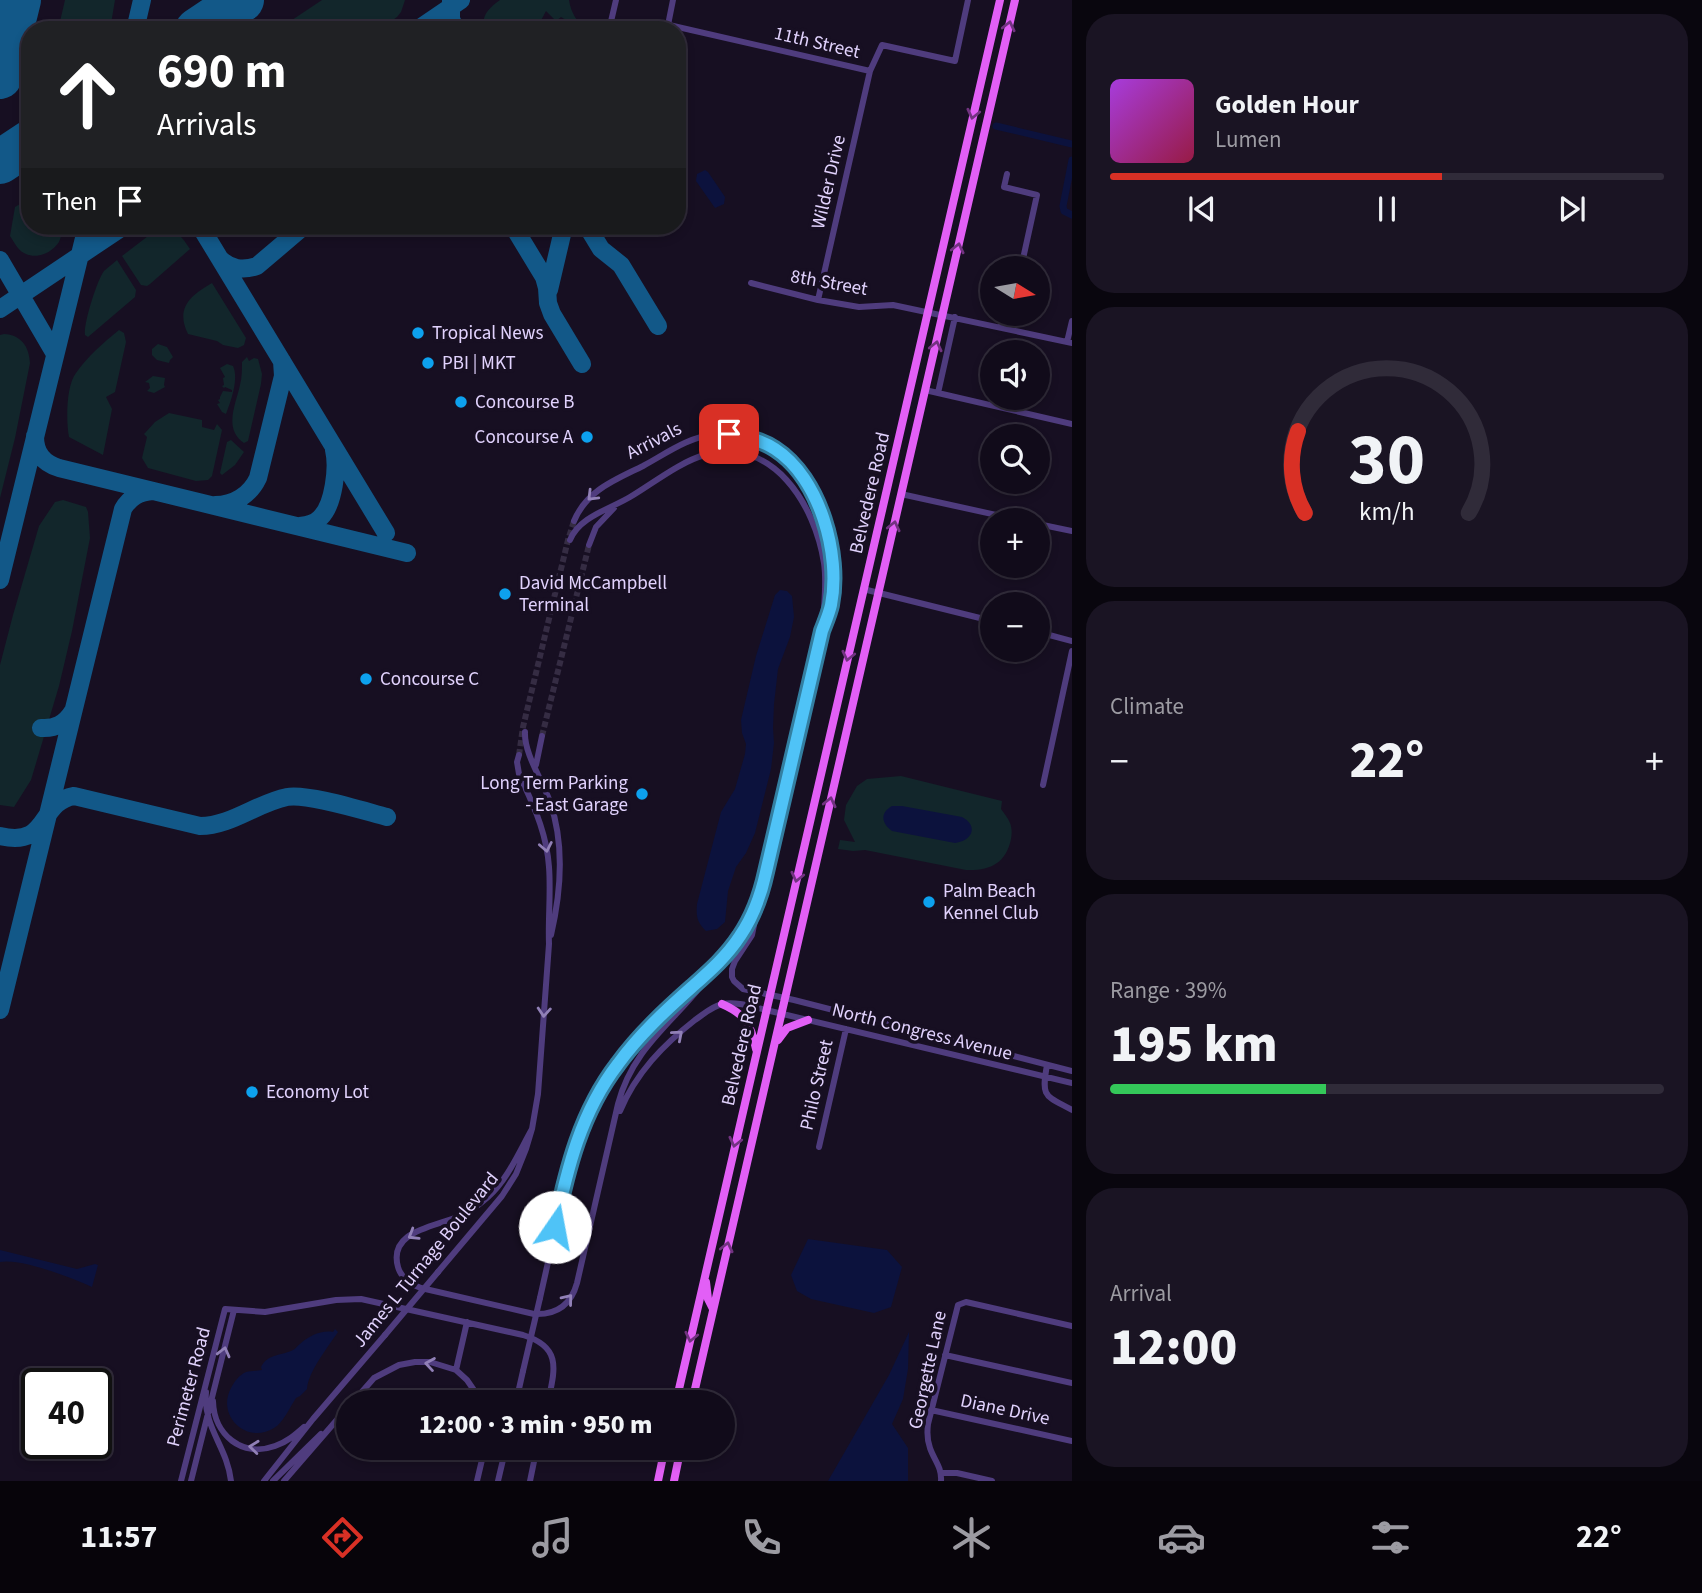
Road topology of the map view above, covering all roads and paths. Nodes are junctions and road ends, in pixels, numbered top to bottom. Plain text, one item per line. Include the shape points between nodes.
1 (616, 0) edge
2 (673, 0) edge
3 (968, 0) edge
4 (1000, 0) edge
5 (1015, 0) edge
6 (611, 21) edge
7 (669, 21) edge
8 (686, 29) edge
9 (870, 71) junction
10 (1007, 174) dead end
11 (1024, 256) edge
12 (751, 283) dead end
13 (818, 300) junction
14 (928, 311) junction
15 (943, 314) junction
16 (955, 317) junction
17 (1072, 321) edge
18 (1001, 327) joint
19 (1070, 342) edge
20 (925, 390) junction
21 (938, 393) junction
22 (1072, 424) edge
23 (901, 494) junction
24 (621, 502) junction
25 (980, 511) edge
26 (574, 521) tunnel mouth
27 (1050, 526) edge
28 (1072, 531) edge
29 (570, 540) dead end
30 (589, 545) tunnel mouth
31 (863, 589) junction
32 (878, 593) junction
33 (980, 618) edge
34 (822, 631) junction
35 (1050, 635) edge
36 (1072, 641) edge
37 (1072, 650) edge
38 (525, 732) dead end
39 (542, 736) tunnel mouth
40 (519, 755) tunnel mouth
41 (536, 768) junction
42 (519, 774) dead end
43 (523, 783) dead end
44 (1043, 786) dead end
45 (760, 896) junction
46 (549, 944) junction
47 (716, 966) junction
48 (769, 995) junction
49 (784, 999) junction
50 (722, 1004) junction
51 (766, 1010) junction
52 (781, 1014) junction
53 (808, 1020) junction
54 (846, 1029) junction
55 (756, 1052) junction
56 (772, 1052) junction
57 (1046, 1065) junction
58 (1072, 1071) edge
59 (1045, 1077) junction
60 (1072, 1083) edge
61 (1072, 1110) edge
62 (614, 1125) junction
63 (532, 1129) junction
64 (818, 1147) dead end
65 (705, 1272) junction
66 (713, 1309) junction
67 (234, 1310) junction
68 (467, 1322) junction
69 (1072, 1326) edge
70 (945, 1355) junction
71 (456, 1370) junction
72 (207, 1380) junction
73 (1072, 1383) edge
74 (364, 1390) edge
75 (474, 1390) edge
76 (519, 1390) edge
77 (550, 1390) edge
78 (679, 1390) edge
79 (695, 1390) edge
80 (213, 1395) junction
81 (931, 1410) junction
82 (207, 1417) junction
83 (313, 1419) junction
84 (336, 1422) edge
85 (334, 1424) junction
86 (1072, 1441) edge
87 (482, 1460) edge
88 (503, 1460) edge
89 (534, 1460) edge
90 (662, 1460) edge
91 (678, 1460) edge
92 (941, 1477) edge
93 (181, 1481) edge
94 (191, 1481) edge
95 (231, 1481) edge
96 (264, 1481) edge
97 (273, 1481) edge
98 (284, 1481) edge
99 (477, 1481) edge
100 (498, 1481) edge
101 (530, 1481) edge
102 (658, 1481) edge
103 (674, 1481) edge
104 (992, 1481) edge

1 - 6 street
2 - 7 street
3 - 9 street, 11th Street via 955,61 882,45
4 -> 14 main road, Belvedere Road
15 -> 5 main road, Belvedere Road
8 - 9 street, 11th Street
9 - 13 street, Wilder Drive
10 - 11 street via 1004,187 1037,195
12 - 13 street, 8th Street
13 - 14 street, 8th Street
14 - 15 street, 8th Street
14 - 31 main road, Belvedere Road
15 - 16 street, 8th Street
20 -> 15 main road, Belvedere Road
16 - 18 street, 8th Street
16 - 21 street
17 - 19 street
18 - 19 street, 8th Street
20 - 21 street
20 - 23 main road, Belvedere Road
21 - 22 street
23 - 25 street
32 -> 23 main road, Belvedere Road
24 - 29 street via 588,520
24 - 30 street via 598,523
24 - 34 street via 694,458 717,452 751,455 772,466 795,491 820,543 825,577
34 -> 26 street, Arrivals via 833,583 824,518 800,473 783,454 762,442 729,434 687,441 599,489
27 - 28 street
31 - 32 street
31 -> 48 main road, Belvedere Road
32 - 33 street
49 -> 32 main road, Belvedere Road
34 - 45 street
35 - 36 street
37 - 44 street
38 - 41 street
39 - 41 street
40 - 42 street
41 - 46 street via 556,821 560,856
43 -> 46 street via 546,844
45 - 47 street via 741,935
45 - 48 street, North Congress Avenue via 752,935 735,961 732,977 743,989
46 -> 63 street, James L Turnage Boulevard
47 - 62 street via 637,1059
47 - 76 street, bridge via 635,1043 594,1101 575,1144
48 - 49 street, North Congress Avenue
48 - 51 main road, Belvedere Road
49 - 52 main road, Belvedere Road
49 - 57 street, North Congress Avenue
50 - 51 street, North Congress Avenue
50 - 55 main road via 745,1018
62 -> 50 street via 630,1089 648,1064 687,1026
51 - 52 street, North Congress Avenue
51 - 55 main road, Belvedere Road
52 - 53 street, North Congress Avenue
52 - 56 main road, Belvedere Road
53 - 54 street, North Congress Avenue
53 - 56 main road via 785,1030
54 - 59 street, North Congress Avenue
54 - 64 street, Philo Street
55 -> 65 main road, Belvedere Road
66 -> 56 main road, Belvedere Road
57 - 58 street, North Congress Avenue
57 - 59 street
59 - 60 street, North Congress Avenue
59 - 61 street via 1043,1089 1048,1097
63 -> 62 street via 502,1181 484,1200 463,1215 404,1240 397,1260 407,1281 534,1314 549,1314 565,1305 576,1289
63 - 83 street, James L Turnage Boulevard, bridge via 507,1189
65 - 66 main road
65 -> 78 main road, Belvedere Road
66 - 79 main road, Belvedere Road
67 - 68 street, Perimeter Road via 265,1312 355,1298
67 - 72 street, Perimeter Road via 225,1309
80 -> 67 street, Perimeter Road
68 - 71 street
68 - 77 street, Perimeter Road via 533,1338 545,1347 554,1368
69 - 70 street, Georgette Lane via 966,1302 958,1305
70 - 73 street
70 - 81 street, Georgette Lane
71 -> 74 street via 430,1363 399,1365 374,1378
71 - 75 street
72 - 82 street
72 - 93 street, Perimeter Road
80 - 82 street, Perimeter Road
83 -> 80 street via 287,1441 260,1449 246,1447 224,1433 215,1415
81 - 86 street, Diane Drive
81 - 92 street, Georgette Lane via 928,1440
82 - 94 street, Perimeter Road
82 - 95 street via 228,1461
83 - 96 street, James L Turnage Boulevard
84 - 85 street
85 - 97 street
85 - 98 street
87 - 99 street
88 - 100 street
89 - 101 street
90 - 102 main road
91 - 103 main road
92 - 104 street via 957,1473

